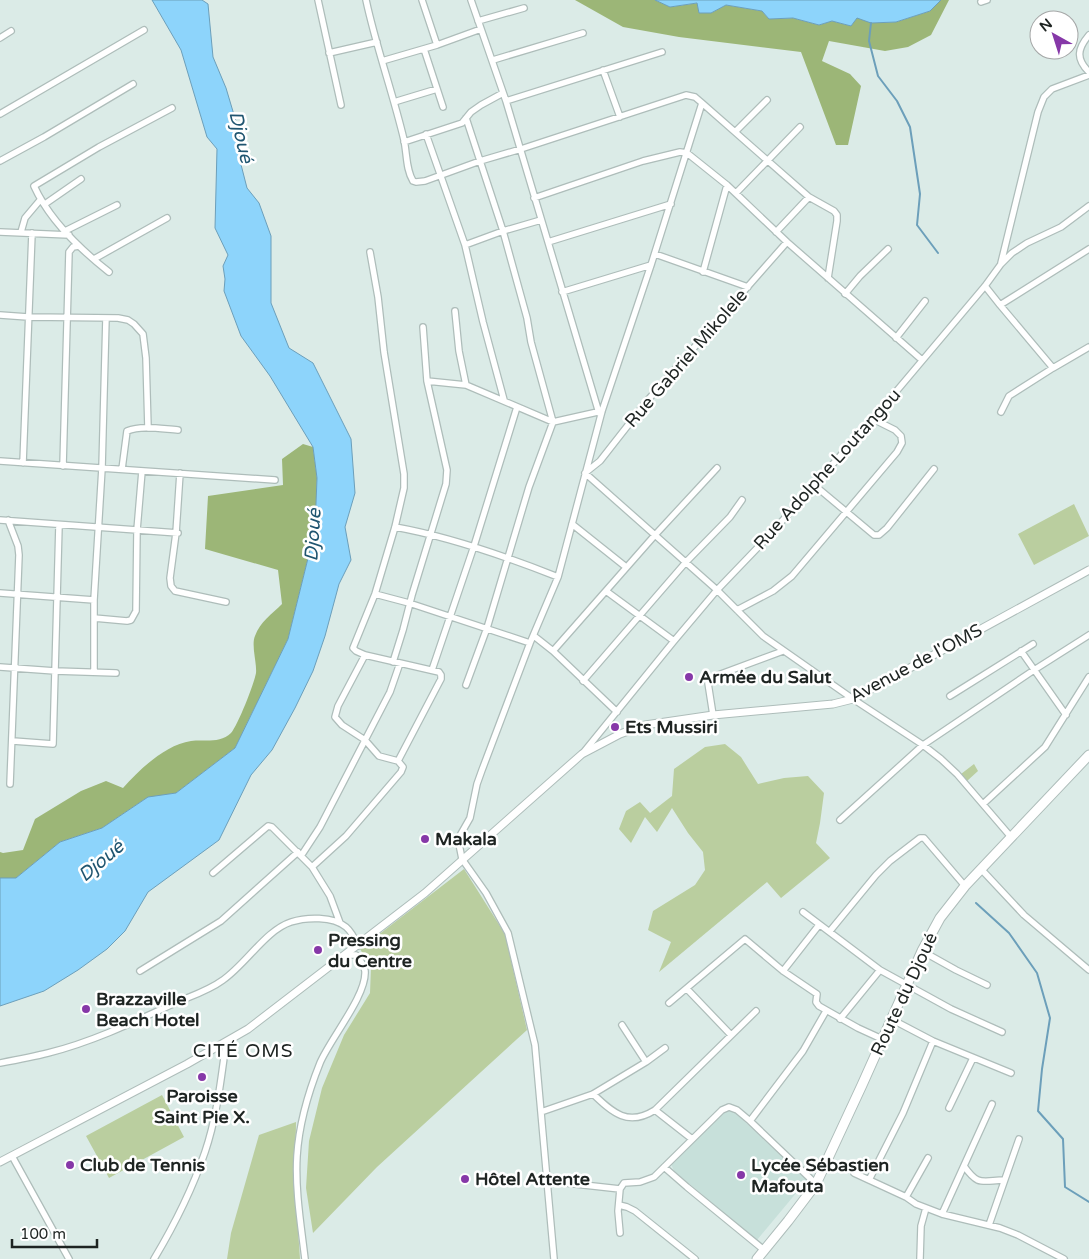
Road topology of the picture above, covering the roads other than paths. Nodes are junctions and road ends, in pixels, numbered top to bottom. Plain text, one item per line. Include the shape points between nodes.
1 (318, 0) edge
2 (366, 0) edge
3 (422, 0) edge
4 (471, 0) edge
5 (524, 8) dead end
6 (478, 20) junction
7 (481, 29) junction
8 (144, 30) dead end
9 (11, 31) dead end
10 (583, 33) dead end
11 (1089, 35) edge
12 (0, 38) edge
13 (377, 42) junction
14 (437, 45) junction
15 (424, 49) junction
16 (662, 52) dead end
17 (329, 53) junction
18 (493, 60) junction
19 (382, 61) junction
20 (603, 70) junction
21 (1089, 73) edge
22 (133, 84) dead end
23 (437, 89) junction
24 (503, 93) junction
25 (506, 100) junction
26 (767, 100) dead end
27 (394, 102) junction
28 (702, 103) junction
29 (341, 104) dead end
30 (443, 107) dead end
31 (172, 108) dead end
32 (0, 114) edge
33 (620, 117) junction
34 (466, 118) junction
35 (800, 127) dead end
36 (736, 131) junction
37 (426, 134) junction
38 (404, 142) junction
39 (521, 149) junction
40 (687, 153) junction
41 (768, 160) junction
42 (480, 161) junction
43 (0, 162) edge
44 (440, 174) junction
45 (81, 179) dead end
46 (727, 185) junction
47 (736, 193) junction
48 (809, 197) junction
49 (534, 198) junction
50 (43, 202) junction
51 (671, 204) junction
52 (117, 205) dead end
53 (1089, 206) edge
54 (167, 218) dead end
55 (541, 220) junction
56 (503, 230) junction
57 (0, 232) edge
58 (21, 232) junction
59 (776, 232) junction
60 (32, 233) junction
61 (67, 233) junction
62 (548, 242) junction
63 (786, 242) junction
64 (465, 245) junction
65 (79, 246) junction
66 (1089, 249) edge
67 (888, 250) dead end
68 (370, 252) dead end
69 (655, 254) junction
70 (94, 259) junction
71 (1000, 264) junction
72 (651, 265) junction
73 (109, 272) dead end
74 (703, 272) junction
75 (828, 278) junction
76 (748, 286) junction
77 (985, 286) junction
78 (562, 292) junction
79 (845, 294) junction
80 (925, 301) dead end
81 (1000, 305) junction
82 (455, 311) dead end
83 (0, 315) edge
84 (28, 317) junction
85 (66, 318) junction
86 (106, 318) junction
87 (423, 327) dead end
88 (896, 338) junction
89 (1089, 347) edge
90 (922, 360) junction
91 (1053, 368) junction
92 (428, 381) junction
93 (466, 385) junction
94 (504, 400) junction
95 (517, 406) junction
96 (600, 412) junction
97 (1001, 412) dead end
98 (872, 419) junction
99 (553, 422) junction
100 (148, 428) junction
101 (178, 430) dead end
102 (0, 462) edge
103 (23, 463) junction
104 (63, 466) junction
105 (102, 468) junction
106 (717, 468) dead end
107 (122, 469) junction
108 (934, 469) dead end
109 (142, 471) junction
110 (180, 473) junction
111 (585, 473) junction
112 (275, 480) dead end
113 (813, 484) junction
114 (742, 500) dead end
115 (846, 512) junction
116 (0, 520) edge
117 (8, 520) junction
118 (572, 524) junction
119 (60, 525) junction
120 (98, 526) junction
121 (395, 527) junction
122 (137, 530) junction
123 (177, 533) junction
124 (431, 534) junction
125 (655, 535) junction
126 (474, 546) junction
127 (507, 557) junction
128 (686, 562) junction
129 (626, 567) junction
130 (1089, 570) edge
131 (558, 577) junction
132 (718, 590) junction
133 (606, 591) junction
134 (0, 594) edge
135 (17, 594) junction
136 (375, 594) junction
137 (56, 598) junction
138 (94, 600) junction
139 (226, 602) dead end
140 (409, 603) junction
141 (737, 610) junction
142 (640, 616) junction
143 (450, 617) junction
144 (94, 618) junction
145 (487, 628) junction
146 (1089, 635) edge
147 (534, 636) junction
148 (674, 641) junction
149 (530, 644) junction
150 (1033, 644) dead end
151 (553, 651) junction
152 (784, 651) junction
153 (1021, 651) junction
154 (365, 655) junction
155 (396, 662) junction
156 (0, 667) edge
157 (14, 668) junction
158 (432, 670) junction
159 (1034, 670) junction
160 (55, 671) junction
161 (94, 672) junction
162 (116, 673) dead end
163 (1089, 677) edge
164 (583, 681) junction
165 (466, 684) dead end
166 (950, 696) dead end
167 (853, 699) junction
168 (617, 712) junction
169 (713, 715) junction
170 (1066, 715) junction
171 (365, 740) junction
172 (12, 742) junction
173 (924, 745) junction
174 (582, 754) junction
175 (1089, 755) edge
176 (398, 761) junction
177 (10, 784) dead end
178 (983, 804) junction
179 (840, 820) dead end
180 (1011, 837) junction
181 (299, 854) junction
182 (462, 859) junction
183 (312, 867) junction
184 (981, 869) junction
185 (213, 873) dead end
186 (965, 886) junction
187 (803, 912) dead end
188 (340, 923) junction
189 (819, 925) junction
190 (830, 931) junction
191 (358, 946) junction
192 (922, 951) junction
193 (346, 955) junction
194 (880, 970) junction
195 (1089, 970) edge
196 (140, 971) dead end
197 (783, 971) junction
198 (906, 985) junction
199 (987, 985) dead end
200 (687, 989) junction
201 (669, 1003) dead end
202 (756, 1010) dead end
203 (826, 1011) junction
204 (840, 1019) junction
205 (891, 1019) junction
206 (622, 1025) dead end
207 (1002, 1032) dead end
208 (731, 1036) junction
209 (882, 1038) junction
210 (933, 1041) junction
211 (226, 1043) junction
212 (665, 1048) dead end
213 (973, 1058) junction
214 (646, 1062) junction
215 (0, 1063) edge
216 (1011, 1073) dead end
217 (593, 1094) junction
218 (992, 1104) dead end
219 (949, 1108) dead end
220 (655, 1110) junction
221 (541, 1112) junction
222 (750, 1120) junction
223 (692, 1139) junction
224 (1019, 1139) dead end
225 (12, 1156) junction
226 (928, 1158) dead end
227 (0, 1162) edge
228 (964, 1166) junction
229 (664, 1167) junction
230 (854, 1173) dead end
231 (548, 1180) junction
232 (869, 1180) junction
233 (1004, 1180) junction
234 (816, 1184) junction
235 (620, 1189) junction
236 (906, 1197) junction
237 (619, 1205) junction
238 (926, 1208) junction
239 (942, 1214) junction
240 (989, 1224) junction
241 (620, 1233) dead end
242 (764, 1250) junction
243 (69, 1259) edge
244 (154, 1259) edge
245 (304, 1259) edge
246 (554, 1259) edge
247 (695, 1259) edge
248 (757, 1259) edge
249 (920, 1259) edge
250 (1064, 1259) edge

1 - 17 street
2 - 13 street
3 - 14 street
4 - 6 street
5 - 6 street
6 - 7 street
7 - 14 street
7 - 18 street
8 - 32 street
9 - 12 street
10 - 18 street
11 - 21 street via 1079,51 1083,66
13 - 17 street
13 - 19 street
14 - 15 street
15 - 19 street
15 - 23 street
16 - 20 street
17 - 29 street
18 - 24 street
19 - 27 street
20 - 25 street
20 - 33 street
21 - 71 street via 1052,89 1044,97
22 - 43 street
23 - 27 street
23 - 30 street
24 - 25 street
24 - 34 street
25 - 39 street
26 - 36 street
27 - 38 street
28 - 33 street via 686,94
28 - 36 street
28 - 40 street
31 - 50 street via 34,186
33 - 39 street
34 - 37 street via 456,126
34 - 42 street
35 - 41 street
36 - 41 street
37 - 38 street
37 - 44 street
38 - 44 street via 413,181 420,182
39 - 42 street
39 - 49 street
40 - 46 street
40 - 49 street via 643,161
40 - 51 street
41 - 47 street
41 - 48 street
42 - 44 street
42 - 56 street
44 - 64 street
45 - 50 street
46 - 47 street
46 - 74 street
47 - 59 street
48 - 59 street
48 - 75 street via 837,215
49 - 55 street
50 - 58 street via 25,218
50 - 61 street
51 - 62 street
51 - 69 street
52 - 61 street
53 - 71 street, Rue Adolphe Loutangou via 1061,227 1027,243
54 - 70 street
55 - 56 street
55 - 62 street
56 - 64 street
56 - 99 street
57 - 58 street
58 - 60 street
59 - 63 street
60 - 61 street
60 - 84 street
61 - 65 street
62 - 78 street
63 - 75 street
63 - 76 street, Rue Gabriel Mikolele
64 - 94 street
65 - 70 street
65 - 85 street via 69,252
66 - 81 street
67 - 79 street
68 - 121 street via 404,474
69 - 72 street
69 - 74 street
70 - 73 street
71 - 77 street, Rue Adolphe Loutangou
72 - 78 street
72 - 96 street
74 - 76 street
75 - 79 street
76 - 111 street, Rue Gabriel Mikolele via 647,401 600,461
77 - 81 street
77 - 90 street, Rue Adolphe Loutangou
78 - 96 street
79 - 88 street
80 - 88 street
81 - 91 street
82 - 93 street
83 - 84 street
84 - 85 street
84 - 103 street
85 - 86 street
85 - 104 street
86 - 100 street via 128,320 143,334
86 - 105 street
87 - 92 street
88 - 90 street
89 - 91 street
90 - 98 street, Rue Adolphe Loutangou
91 - 97 street via 1009,396
92 - 93 street
92 - 124 street via 447,470
93 - 94 street
94 - 95 street
95 - 99 street
95 - 126 street
96 - 99 street
96 - 111 street
98 - 113 street, Rue Adolphe Loutangou
98 - 115 street via 895,430 901,436 902,444
99 - 127 street
100 - 101 street
100 - 107 street via 127,431
102 - 103 street
103 - 104 street
104 - 105 street
105 - 107 street
105 - 120 street
106 - 125 street
107 - 109 street
108 - 115 street via 880,535 874,535
109 - 110 street
109 - 122 street
110 - 112 street
110 - 123 street
111 - 118 street
111 - 125 street
113 - 115 street
113 - 132 street, Rue Adolphe Loutangou
114 - 128 street
115 - 141 street via 783,584
116 - 117 street
117 - 119 street
117 - 135 street via 18,546
118 - 129 street
118 - 131 street
119 - 120 street
119 - 137 street
120 - 122 street
120 - 138 street
121 - 124 street
121 - 136 street
122 - 123 street
122 - 144 street via 136,611 127,621
123 - 139 street via 170,578 172,589
124 - 126 street
124 - 140 street
125 - 128 street
125 - 129 street
126 - 127 street
126 - 143 street
127 - 131 street
127 - 145 street
128 - 132 street
128 - 142 street
129 - 133 street
130 - 167 street, Avenue de l'OMS
131 - 147 street
132 - 141 street
132 - 148 street, Rue Adolphe Loutangou
133 - 142 street
133 - 151 street
134 - 135 street
135 - 137 street
135 - 157 street
136 - 140 street
136 - 154 street via 353,648
137 - 138 street
137 - 160 street
138 - 144 street
140 - 143 street
140 - 155 street
141 - 152 street via 763,636
142 - 148 street
142 - 164 street
143 - 145 street
143 - 158 street
144 - 161 street
145 - 149 street
145 - 165 street
146 - 159 street
147 - 149 street
147 - 151 street
148 - 168 street, Rue Adolphe Loutangou
149 - 182 street via 477,784 470,818 458,840
150 - 153 street
151 - 164 street
152 - 167 street
152 - 169 street via 710,678
153 - 159 street
153 - 166 street
154 - 155 street
154 - 171 street via 335,712 338,722
155 - 158 street
155 - 171 street via 390,692
156 - 157 street
157 - 160 street
157 - 172 street
158 - 176 street via 440,673 441,680
159 - 170 street
159 - 173 street
160 - 161 street
160 - 172 street via 53,744
161 - 162 street
163 - 170 street
164 - 168 street
167 - 169 street, Avenue de l'OMS via 801,708
167 - 173 street
168 - 174 street, Rue Adolphe Loutangou
169 - 174 street, Avenue de l'OMS via 645,725
170 - 178 street via 1045,748
171 - 176 street via 379,756
171 - 181 street via 320,827
172 - 177 street
173 - 178 street
173 - 179 street
174 - 182 street, Avenue de l'OMS
175 - 180 main road, Route du Djoué
176 - 183 street via 403,766 401,772 346,836
178 - 180 street
180 - 184 main road, Route du Djoué
181 - 183 street
181 - 185 street via 272,826 268,826
181 - 196 street via 221,921
182 - 191 street, Avenue de l'OMS
182 - 221 street via 508,933 535,1045
183 - 188 street via 330,896
184 - 186 main road, Route du Djoué
184 - 195 street via 1024,914
186 - 190 street via 924,838 920,838 876,875
186 - 192 main road, Route du Djoué via 940,918
187 - 189 street
188 - 191 street via 350,931
188 - 215 street via 317,919 290,922 278,928 236,970 204,992 78,1044 48,1054
189 - 190 street
189 - 197 street
190 - 194 street
191 - 193 street, Avenue de l'OMS
192 - 198 main road, Route du Djoué
192 - 199 street
193 - 211 street, Avenue de l'OMS
193 - 245 street via 356,955 362,961 365,978 321,1062 306,1106 297,1164
194 - 198 street
194 - 204 street
197 - 200 street via 745,939
197 - 203 street via 817,994 816,1002
198 - 205 main road, Route du Djoué
198 - 207 street
200 - 201 street
200 - 208 street
202 - 208 street
203 - 204 street
203 - 222 street via 803,1051
204 - 209 street
205 - 209 main road, Route du Djoué
205 - 210 street
206 - 214 street
208 - 220 street
209 - 234 main road, Route du Djoué
210 - 213 street
210 - 232 street via 903,1113
211 - 225 street, Avenue de l'OMS
211 - 244 street via 205,1151 177,1220
212 - 214 street
213 - 216 street
213 - 219 street
214 - 217 street
217 - 220 street via 607,1108 626,1118 638,1118
217 - 221 street
218 - 228 street
220 - 223 street
221 - 231 street
222 - 223 street via 733,1108 726,1108
222 - 234 street
223 - 229 street
224 - 233 street
225 - 227 street, Avenue de l'OMS
225 - 243 street
226 - 236 street
228 - 233 street via 975,1179
228 - 239 street
229 - 235 street via 652,1179 624,1183
229 - 242 street
230 - 232 street
231 - 235 street
231 - 246 street
232 - 236 street
233 - 240 street
234 - 242 main road, Route du Djoué
235 - 237 street
236 - 238 street
237 - 241 street
237 - 247 street via 635,1211
238 - 239 street
238 - 249 street via 921,1226
239 - 240 street
240 - 250 street
242 - 248 main road, Route du Djoué

